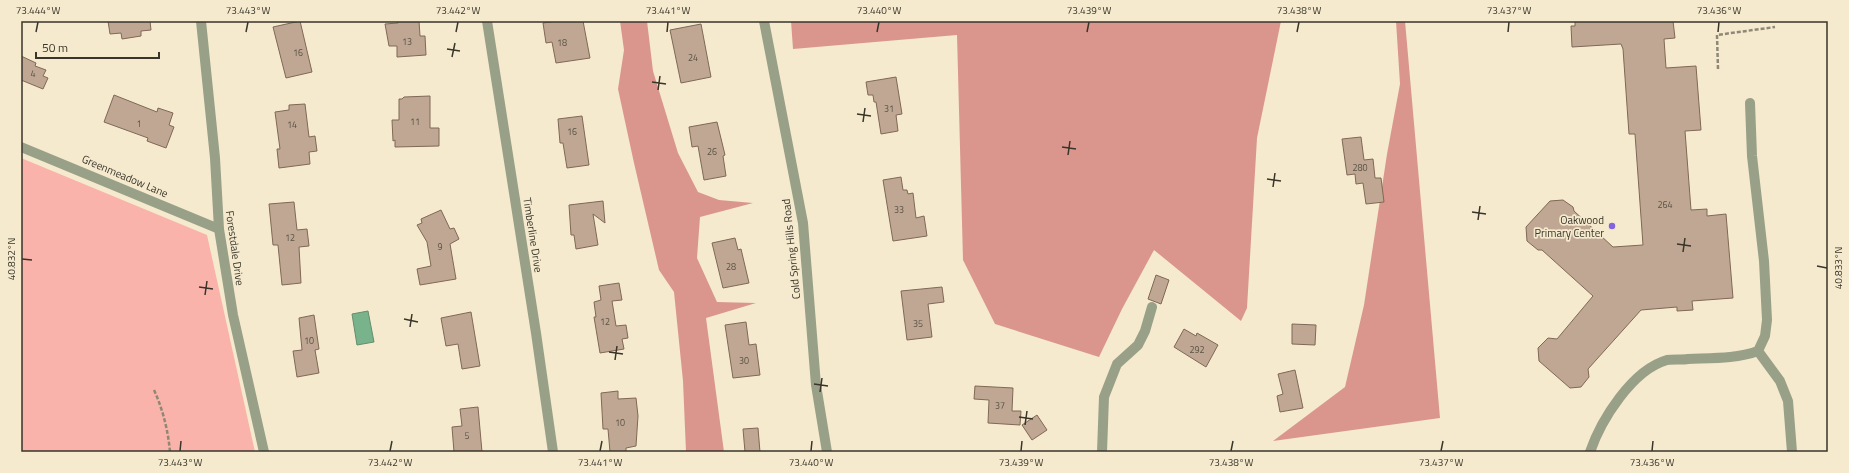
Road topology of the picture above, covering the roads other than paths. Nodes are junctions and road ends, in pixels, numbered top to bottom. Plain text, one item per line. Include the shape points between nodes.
1 (201, 21) edge
2 (488, 21) edge
3 (764, 21) edge
4 (1750, 104) dead end
5 (21, 147) edge
6 (219, 228) junction
7 (1152, 307) dead end
8 (1758, 351) junction
9 (264, 452) edge
10 (553, 452) edge
11 (827, 452) edge
12 (1102, 452) edge
13 (1590, 452) edge
14 (1792, 452) edge

1 - 6 street, Forestdale Drive via 215,158
2 - 10 street, Timberline Drive
3 - 11 street, Cold Spring Hills Road via 803,222 816,385
4 - 8 street via 1752,156 1764,261 1767,320 1765,336
5 - 6 street, Greenmeadow Lane
6 - 9 street, Forestdale Drive via 233,315
7 - 12 street via 1145,331 1138,344 1117,364 1104,397
8 - 13 street via 1744,356 1667,360 1645,372 1611,408
8 - 14 street via 1780,381 1788,401

